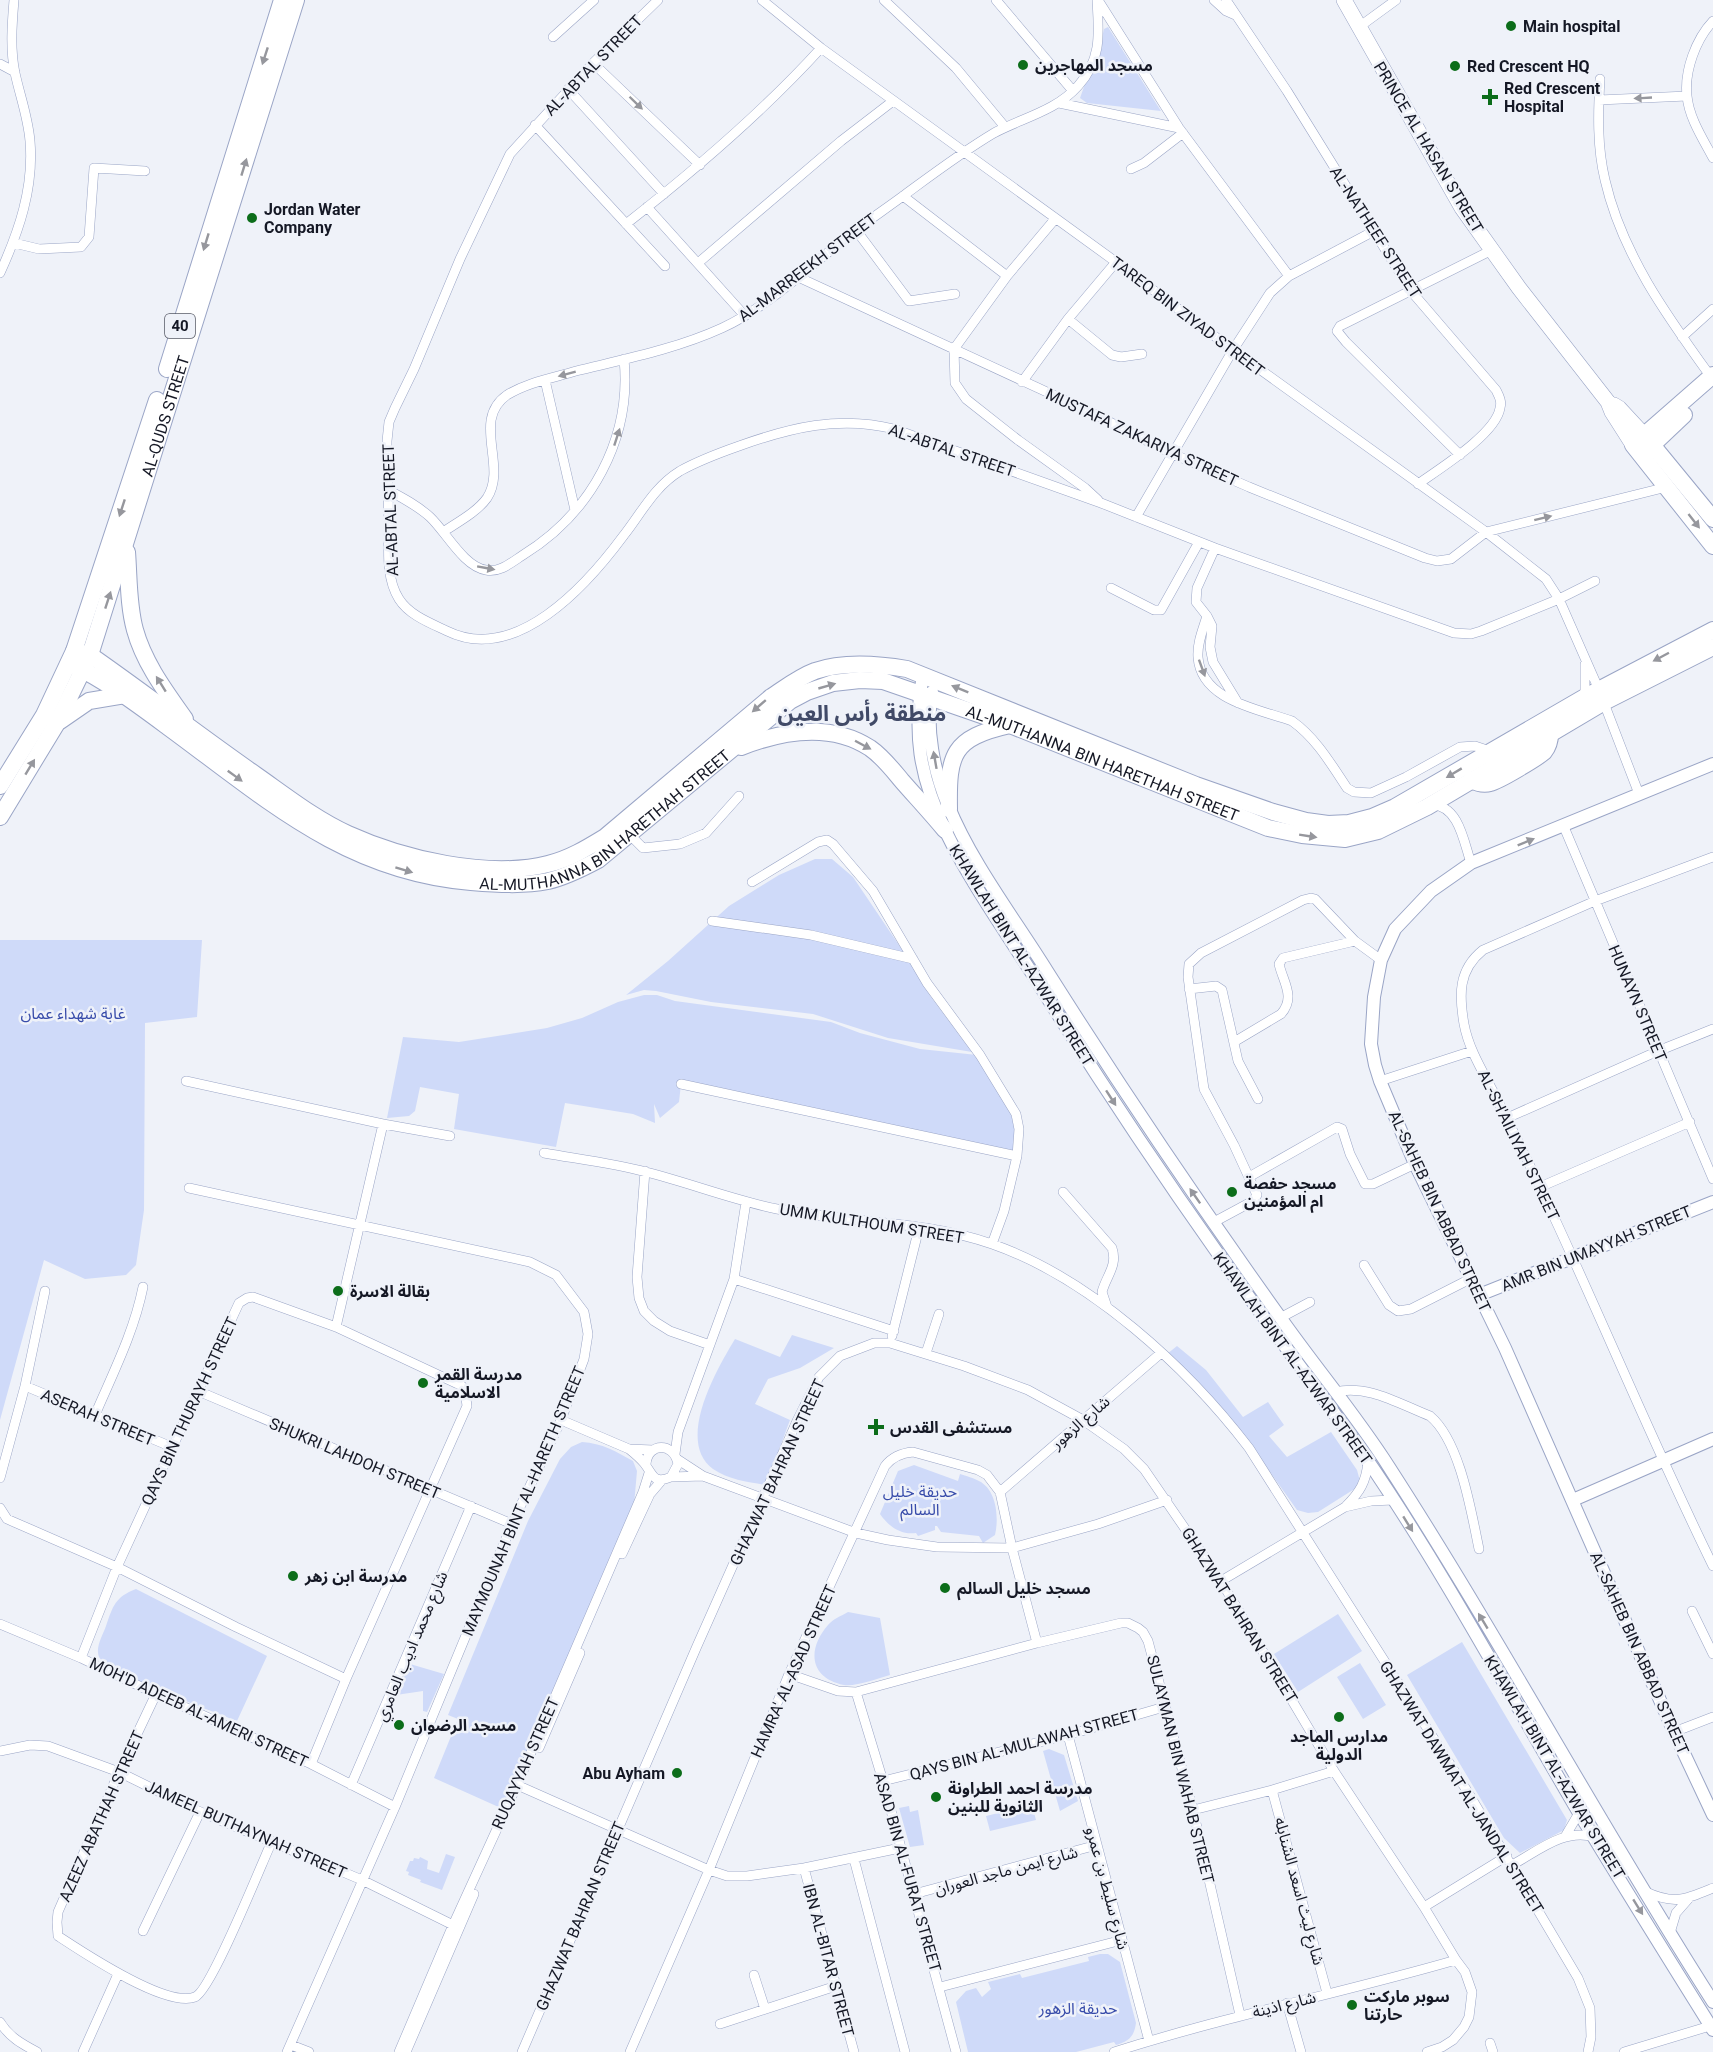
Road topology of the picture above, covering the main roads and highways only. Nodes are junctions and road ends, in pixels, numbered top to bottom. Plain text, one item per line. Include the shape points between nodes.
1 (282, 0) edge
2 (296, 0) edge
3 (1344, 0) edge
4 (1712, 380) edge
5 (1650, 445) junction
6 (1713, 519) edge
7 (127, 541) junction
8 (1713, 546) edge
9 (1713, 630) edge
10 (1713, 647) edge
11 (79, 660) junction
12 (125, 695) junction
13 (1596, 696) junction
14 (57, 723) junction
15 (1010, 725) junction
16 (195, 732) junction
17 (726, 752) junction
18 (0, 786) edge
19 (949, 809) road end
20 (0, 817) edge
21 (1271, 820) junction
22 (945, 830) road end

1 -> 11 highway, AL-QUDS STREET / 40
7 -> 2 highway, AL-QUDS STREET / 40
3 - 5 main road, PRINCE AL HASAN STREET via 1462,208 1568,352 1608,402 1619,408
4 - 5 highway
5 - 6 highway
5 -> 8 highway via 1667,487
11 -> 7 highway, AL-QUDS STREET / 40
16 -> 7 highway via 161,685 135,630
9 -> 13 highway, AL-MUTHANNA BIN HARETHAH STREET
10 - 13 highway, AL-MUTHANNA BIN HARETHAH STREET
11 - 12 highway, AL-MUTHANNA BIN HARETHAH STREET
11 - 14 highway, AL-QUDS STREET / 40
11 - 16 highway, AL-MUTHANNA BIN HARETHAH STREET
11 - 18 highway, AL-QUDS STREET / 40
12 - 14 highway via 89,701
12 -> 17 highway, AL-MUTHANNA BIN HARETHAH STREET via 296,822 351,851 444,880 522,883 549,880 578,870 630,835
13 -> 21 highway, AL-MUTHANNA BIN HARETHAH STREET via 1372,817 1328,825
21 -> 13 highway, AL-MUTHANNA BIN HARETHAH STREET via 1302,835 1345,839 1378,831 1427,807 1551,734
20 -> 14 highway, AL-QUDS STREET / 40
17 -> 15 highway, AL-MUTHANNA BIN HARETHAH STREET via 790,701 833,683 861,680 883,681
15 - 19 highway via 980,733 962,746 950,766
15 - 21 highway, AL-MUTHANNA BIN HARETHAH STREET
21 -> 16 highway, AL-MUTHANNA BIN HARETHAH STREET via 1196,785 929,677 884,665 815,671 792,683 605,837 548,864 519,868 479,868 427,861 347,833
17 -> 22 highway via 791,732 831,733 850,738 883,759

